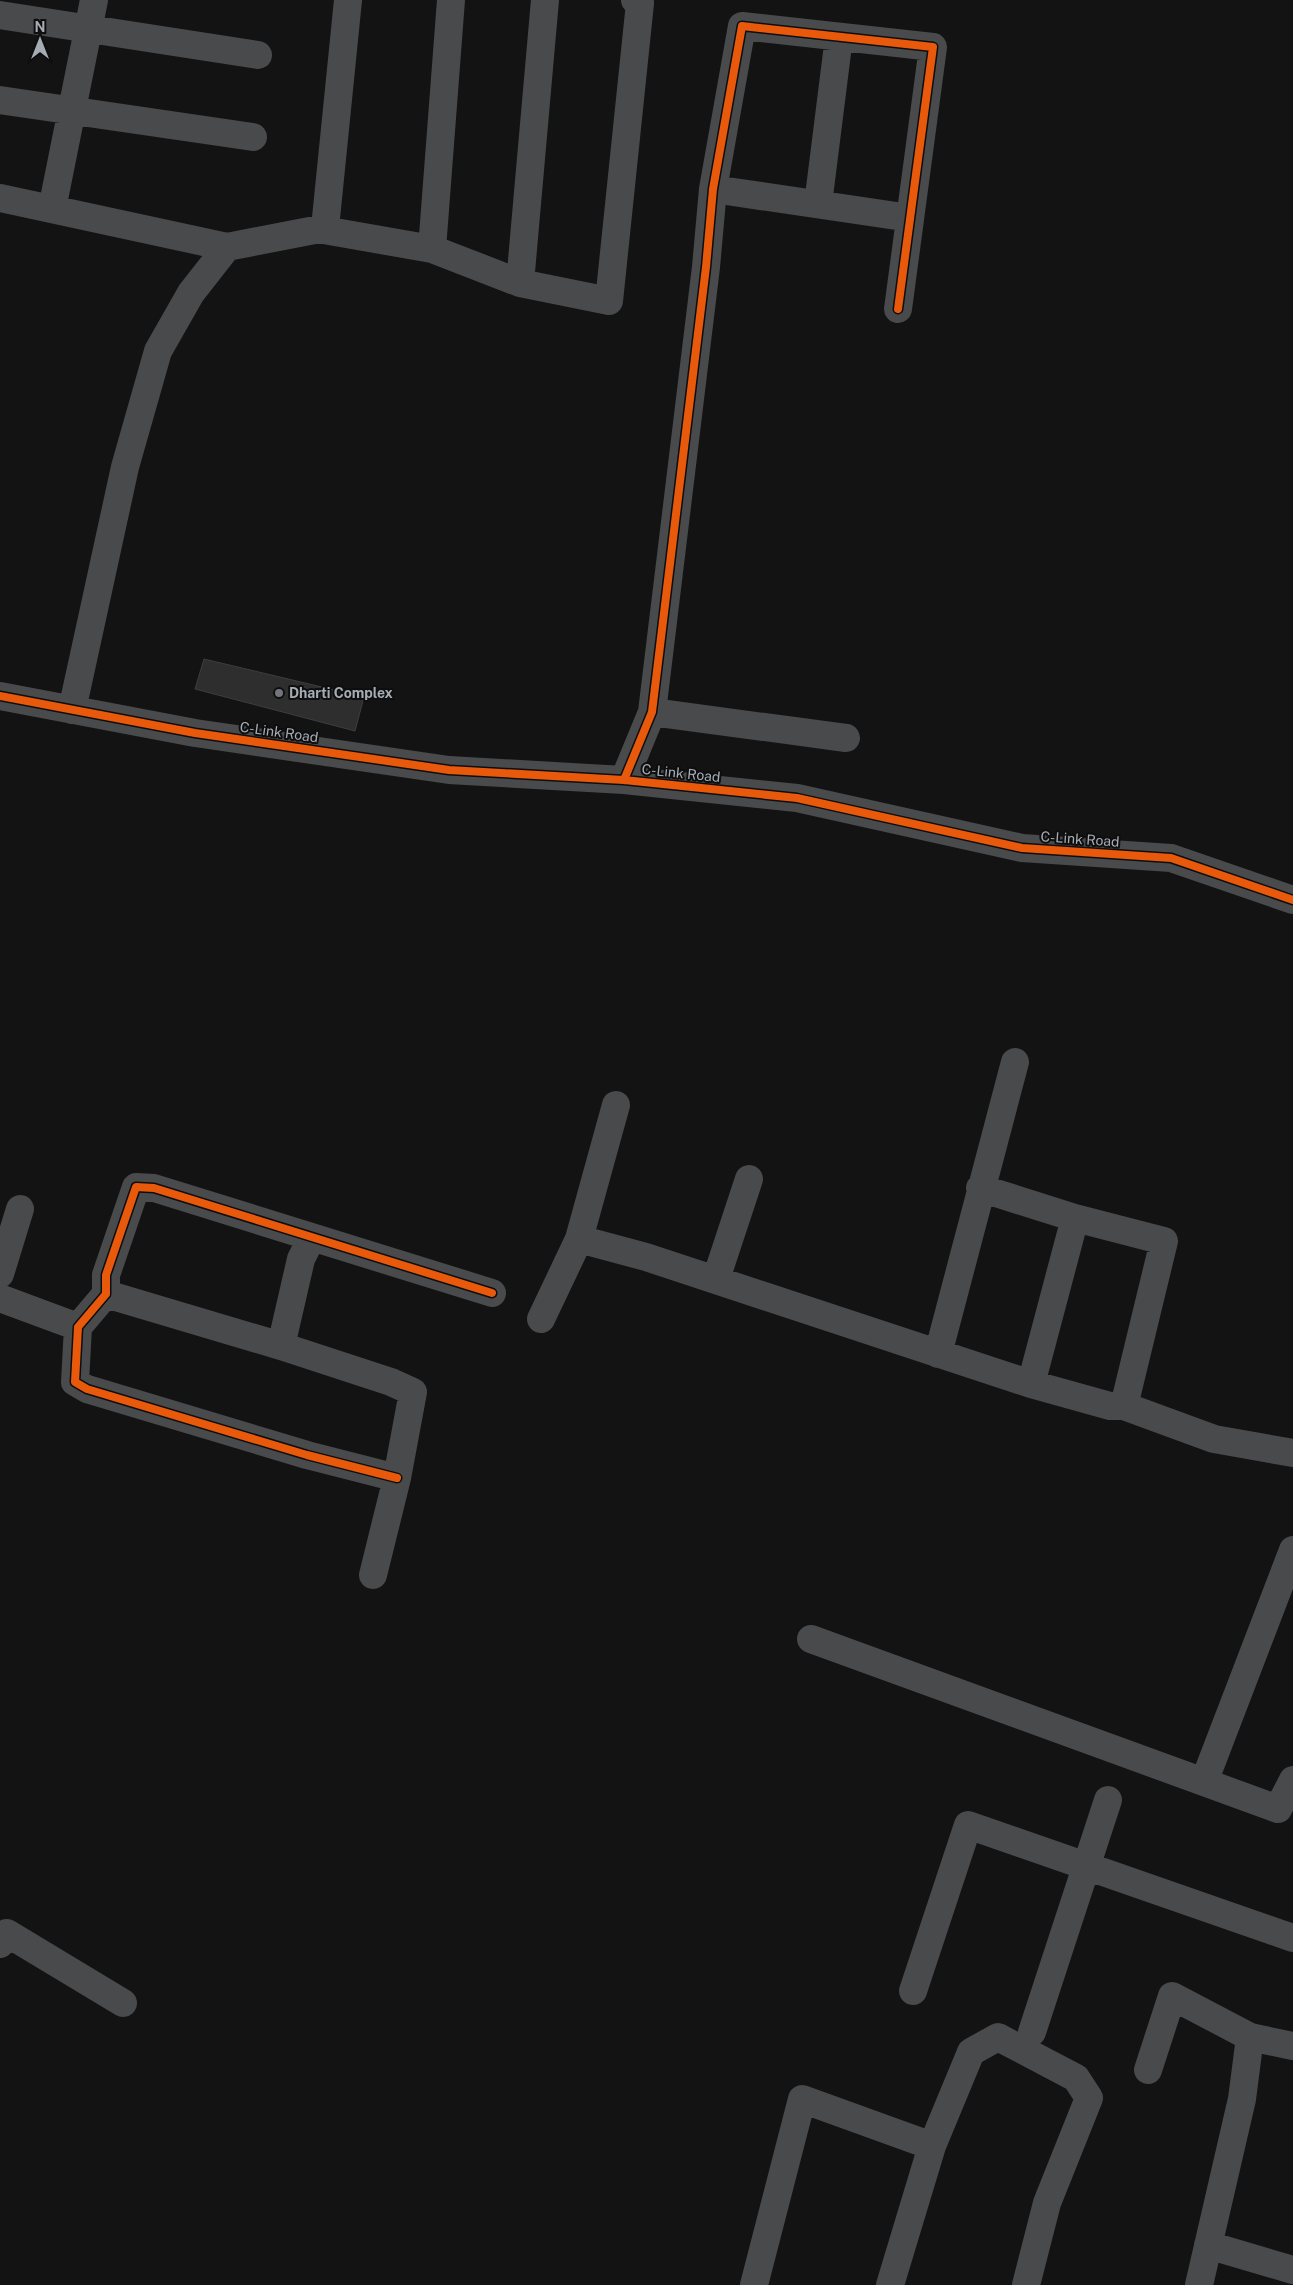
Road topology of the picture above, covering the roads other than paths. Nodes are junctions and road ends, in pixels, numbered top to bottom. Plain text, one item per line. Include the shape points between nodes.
1 (94, 0) edge
2 (348, 0) edge
3 (451, 0) edge
4 (545, 0) edge
5 (635, 0) edge
6 (0, 14) edge
7 (88, 29) junction
8 (839, 37) junction
9 (258, 55) dead end
10 (0, 100) edge
11 (72, 110) junction
12 (253, 137) dead end
13 (713, 189) junction
14 (0, 198) edge
15 (818, 204) junction
16 (52, 209) junction
17 (910, 218) junction
18 (318, 229) junction
19 (227, 247) junction
20 (432, 249) junction
21 (520, 283) junction
22 (898, 309) dead end
23 (0, 696) edge
24 (72, 710) junction
25 (652, 712) junction
26 (846, 738) dead end
27 (624, 780) junction
28 (1293, 900) edge
29 (1015, 1062) dead end
30 (616, 1105) dead end
31 (749, 1179) dead end
32 (980, 1188) junction
33 (20, 1209) dead end
34 (1075, 1218) junction
35 (312, 1237) junction
36 (579, 1239) junction
37 (0, 1274) edge
38 (716, 1279) junction
39 (492, 1293) dead end
40 (106, 1294) junction
41 (0, 1298) edge
42 (541, 1319) dead end
43 (78, 1327) junction
44 (281, 1346) junction
45 (938, 1354) junction
46 (1031, 1384) junction
47 (1124, 1406) junction
48 (1293, 1453) edge
49 (397, 1478) junction
50 (1293, 1550) edge
51 (373, 1575) dead end
52 (811, 1639) dead end
53 (1293, 1780) edge
54 (1204, 1782) junction
55 (1108, 1800) dead end
56 (1086, 1867) junction
57 (1293, 1938) edge
58 (0, 1944) edge
59 (913, 1991) dead end
60 (123, 2003) dead end
61 (1032, 2032) dead end
62 (1250, 2037) junction
63 (1293, 2046) edge
64 (1148, 2070) dead end
65 (932, 2146) junction
66 (1208, 2245) junction
67 (1293, 2270) edge
68 (754, 2285) edge
69 (890, 2285) edge
70 (1026, 2285) edge
71 (1199, 2285) edge

1 - 7 street
2 - 18 street via 325,228
3 - 20 street
4 - 21 street
5 - 21 street via 640,3 609,301
6 - 7 street
7 - 9 street
7 - 11 street
8 - 13 street via 742,26
8 - 15 street
8 - 17 street via 933,47
10 - 11 street
11 - 12 street
11 - 16 street
13 - 15 street
13 - 25 street
14 - 16 street
15 - 17 street
16 - 19 street
17 - 22 street
18 - 19 street
18 - 20 street
19 - 24 street via 191,293 158,351 125,467
20 - 21 street
23 - 24 street, C-Link Road
24 - 27 street, C-Link Road via 195,733 449,770
25 - 26 street
25 - 27 street
27 - 28 street, C-Link Road via 797,798 1022,848 1172,858
29 - 32 street
30 - 36 street
31 - 38 street
32 - 34 street
32 - 45 street
33 - 37 street
34 - 46 street
34 - 47 street via 1164,1241
35 - 39 street
35 - 40 street via 154,1188 136,1187 106,1275
35 - 44 street via 301,1259
36 - 38 street
36 - 42 street
38 - 45 street
40 - 43 street
40 - 44 street
41 - 43 street
43 - 49 street via 75,1382 86,1388 307,1455
44 - 49 street via 414,1392
45 - 46 street
46 - 47 street via 1110,1406
47 - 48 street via 1214,1439
49 - 51 street
50 - 54 street
52 - 54 street
53 - 54 street via 1278,1810
55 - 56 street
56 - 57 street
56 - 59 street via 968,1825
56 - 61 street
58 - 60 street via 7,1933
62 - 63 street
62 - 64 street via 1172,1996
62 - 66 street via 1242,2100
65 - 68 street via 802,2100
65 - 69 street
65 - 70 street via 971,2052 998,2037 1076,2078 1089,2098 1047,2203
66 - 67 street
66 - 71 street

